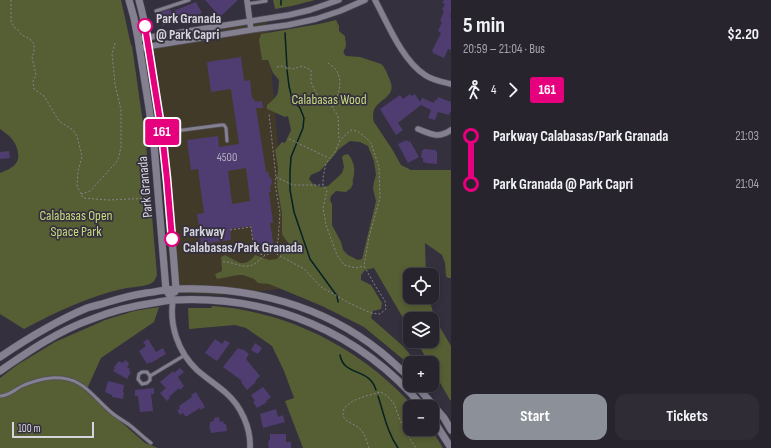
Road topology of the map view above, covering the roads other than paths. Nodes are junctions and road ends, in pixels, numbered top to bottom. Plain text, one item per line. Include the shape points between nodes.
1 (129, 0) edge
2 (139, 0) edge
3 (168, 0) edge
4 (189, 0) edge
5 (266, 0) edge
6 (339, 0) edge
7 (365, 0) edge
8 (376, 0) edge
9 (247, 2) edge
10 (170, 6) junction
11 (156, 11) dead end
12 (250, 22) junction
13 (251, 30) junction
14 (148, 37) junction
15 (138, 39) junction
16 (149, 46) junction
17 (139, 48) junction
18 (451, 84) edge
19 (418, 129) dead end
20 (451, 130) edge
21 (162, 133) junction
22 (152, 134) junction
23 (227, 141) dead end
24 (176, 289) junction
25 (166, 290) junction
26 (173, 300) junction
27 (185, 355) junction
28 (0, 357) edge
29 (0, 371) edge
30 (403, 371) edge
31 (150, 376) junction
32 (422, 392) edge
33 (0, 396) edge
34 (417, 400) edge
35 (439, 429) edge
36 (451, 430) edge
37 (151, 443) dead end
38 (250, 448) edge
39 (451, 448) edge

1 - 15 street, Park Granada
2 - 14 street, Park Granada
3 - 10 lane
4 - 10 lane
5 - 9 lane
6 - 12 street via 310,10
7 - 13 street via 316,19
8 - 18 street via 403,53 413,65 425,75
9 - 12 street
10 - 11 lane
12 - 13 street
12 - 14 street
13 - 16 street
14 - 15 street
14 - 16 street, Park Granada
15 - 17 street, Park Granada
16 - 17 street
16 - 21 street, Park Granada
17 - 22 street, Park Granada
19 - 20 street via 434,136
21 - 22 lane
21 - 23 lane via 224,125
21 - 24 street, Park Granada
22 - 25 street, Park Granada
24 - 25 street
24 - 26 street, Park Granada
24 - 30 street via 212,288 250,293 309,310 362,338
25 - 26 street
25 - 28 street via 129,296 88,308 46,327
26 - 27 street, Park Granada via 172,323
26 - 29 street via 130,307 91,319 52,337
26 - 34 street via 248,304 307,321 342,338 374,360
27 - 31 lane
27 - 38 street, Park Granada via 196,368 227,394 240,410 247,426
31 - 31 lane via 142,372 138,374 138,379 142,384 147,383
32 - 36 street
33 - 37 lane via 41,380 51,378 73,381 88,389 112,413
35 - 39 street

